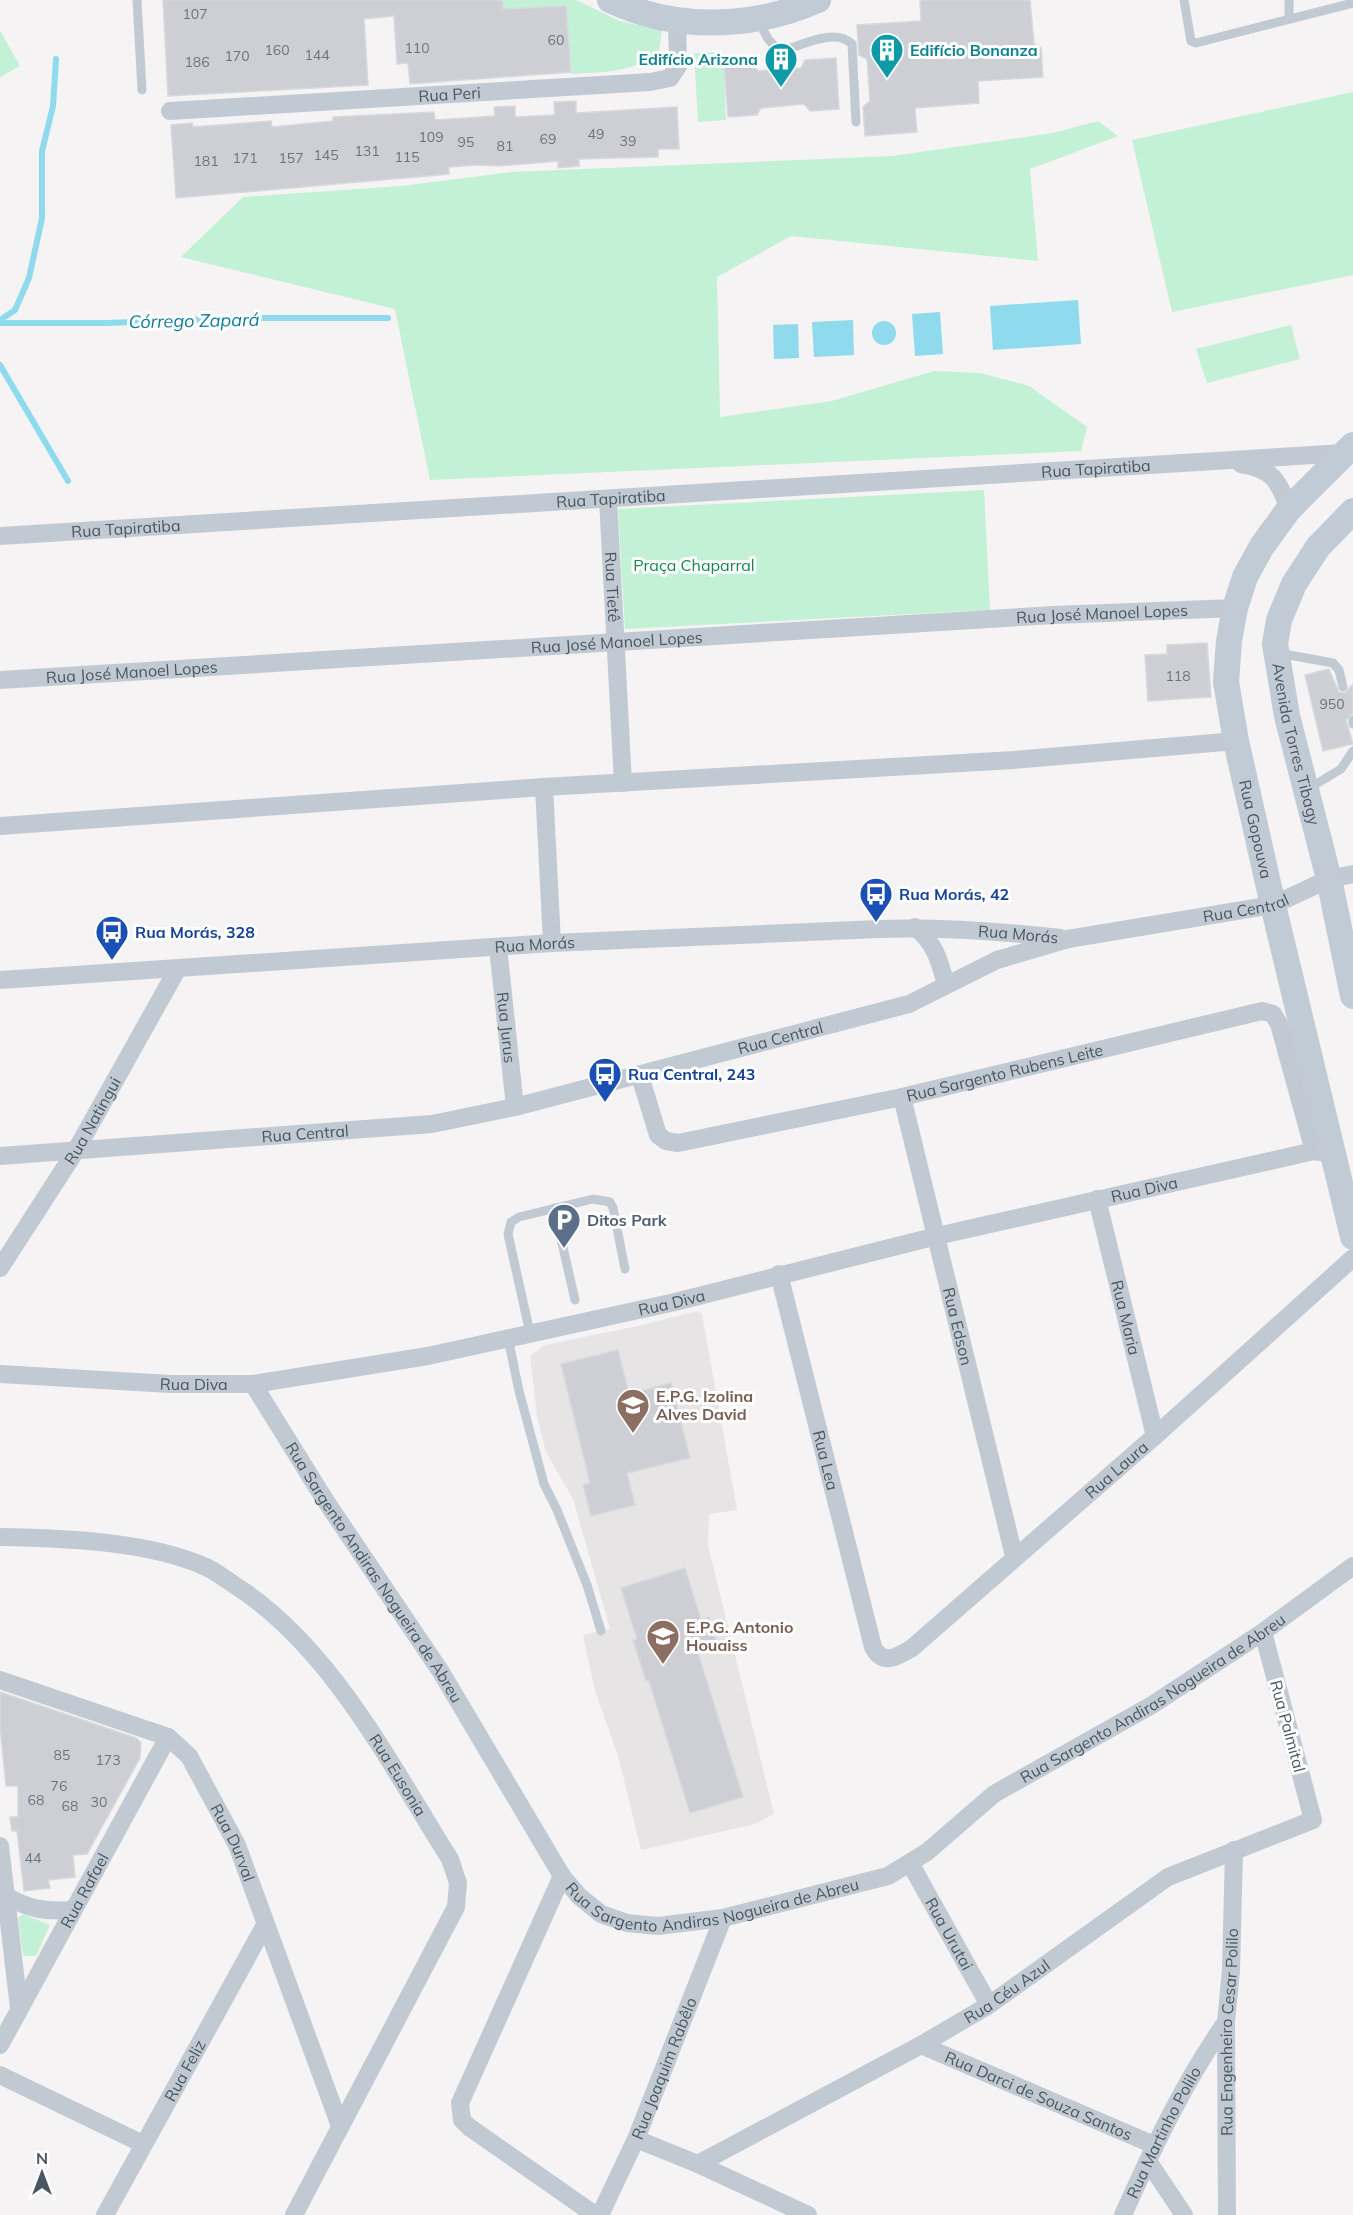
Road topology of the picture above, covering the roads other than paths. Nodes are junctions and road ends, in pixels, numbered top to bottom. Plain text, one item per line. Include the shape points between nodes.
1 (137, 0) edge
2 (610, 0) edge
3 (818, 0) edge
4 (1184, 0) edge
5 (1289, 0) edge
6 (1353, 3) edge
7 (1289, 19) junction
8 (758, 20) junction
9 (677, 21) junction
10 (142, 90) dead end
11 (170, 111) dead end
12 (856, 122) dead end
13 (1349, 449) edge
14 (1222, 460) junction
15 (608, 499) junction
16 (1288, 509) junction
17 (1353, 511) edge
18 (0, 536) edge
19 (1235, 608) junction
20 (617, 643) junction
21 (1275, 652) junction
22 (0, 680) edge
23 (1343, 687) dead end
24 (1236, 741) junction
25 (1353, 751) edge
26 (623, 783) junction
27 (544, 787) junction
28 (1306, 790) junction
29 (0, 826) edge
30 (1341, 876) edge
31 (1273, 905) junction
32 (915, 927) junction
33 (1068, 939) junction
34 (552, 943) junction
35 (498, 947) junction
36 (178, 968) junction
37 (0, 980) edge
38 (946, 984) junction
39 (1353, 996) edge
40 (640, 1076) junction
41 (902, 1096) junction
42 (515, 1107) junction
43 (75, 1152) junction
44 (1324, 1152) junction
45 (0, 1156) edge
46 (1097, 1199) junction
47 (555, 1208) junction
48 (937, 1236) junction
49 (1353, 1237) edge
50 (1353, 1258) edge
51 (0, 1268) edge
52 (625, 1269) dead end
53 (779, 1274) junction
54 (575, 1300) dead end
55 (530, 1333) junction
56 (508, 1338) junction
57 (0, 1374) edge
58 (254, 1384) junction
59 (1155, 1436) junction
60 (0, 1537) edge
61 (1014, 1556) junction
62 (1353, 1566) edge
63 (601, 1631) dead end
64 (1263, 1632) junction
65 (873, 1647) joint
66 (0, 1680) edge
67 (168, 1737) junction
68 (1313, 1820) joint
69 (0, 1846) edge
70 (1234, 1850) junction
71 (910, 1863) junction
72 (562, 1876) junction
73 (6, 1896) junction
74 (71, 1910) junction
75 (723, 1918) junction
76 (265, 1925) junction
77 (989, 2006) junction
78 (19, 2008) junction
79 (1226, 2022) junction
80 (0, 2045) edge
81 (921, 2045) junction
82 (0, 2075) edge
83 (340, 2126) junction
84 (636, 2139) junction
85 (143, 2144) junction
86 (1151, 2153) junction
87 (698, 2163) junction
88 (105, 2215) edge
89 (294, 2215) edge
90 (595, 2215) edge
91 (600, 2215) edge
92 (808, 2215) edge
93 (1123, 2215) edge
94 (1184, 2215) edge
95 (1227, 2215) edge

1 - 10 lane
2 - 9 main road via 628,9
3 - 8 main road via 789,13
4 - 7 lane via 1191,41 1196,43
5 - 7 lane
6 - 7 lane
8 - 9 main road
8 - 12 lane via 777,49 836,36 852,44
9 - 11 street, Rua Peri via 678,66 670,78 650,82
13 - 14 street, Rua Tapiratiba
13 - 16 main road, Rua Gopouva
14 - 15 street, Rua Tapiratiba
14 - 16 street, Rua Tapiratiba via 1262,467 1280,484
15 - 18 street, Rua Tapiratiba
15 - 20 street, Rua Tietê
16 - 19 main road, Rua Gopouva via 1245,577
17 - 21 main road, Avenida Torres Tibagy via 1318,547 1294,584 1279,621
19 - 20 street, Rua José Manoel Lopes via 1054,615
19 - 24 main road, Rua Gopouva via 1226,682
20 - 22 street, Rua José Manoel Lopes
20 - 26 street, Rua Tietê
21 - 23 lane via 1333,663
21 - 28 main road, Avenida Torres Tibagy
24 - 26 street via 1014,760
24 - 31 main road, Rua Gopouva
25 - 28 lane via 1341,769
26 - 27 street
27 - 29 street
27 - 34 street
28 - 30 main road, Avenida Torres Tibagy
30 - 31 street, Rua Central
30 - 39 main road, Avenida Torres Tibagy
31 - 33 street, Rua Central
31 - 44 main road, Rua Gopouva
32 - 33 street, Rua Morás
32 - 34 street, Rua Morás
32 - 38 street via 933,946
33 - 38 street, Rua Central via 997,960
34 - 35 street, Rua Morás
35 - 36 street, Rua Morás
35 - 42 street, Rua Jurus
36 - 37 street, Rua Morás
36 - 43 street, Rua Natingui
38 - 40 street, Rua Central via 909,1004
40 - 41 street, Rua Sargento Rubens Leite via 658,1135 678,1143
40 - 42 street, Rua Central
41 - 44 street, Rua Sargento Rubens Leite via 1262,1011 1273,1014 1280,1024
41 - 48 street, Rua Edson
42 - 43 street, Rua Central via 432,1124
43 - 45 street, Rua Central
43 - 51 street, Rua Natingui
44 - 46 street, Rua Diva
44 - 49 main road, Rua Gopouva
46 - 48 street, Rua Diva
46 - 59 street, Rua Maria
47 - 52 lane via 593,1199 610,1202
47 - 54 lane
47 - 55 lane via 519,1217 511,1222 508,1234
48 - 53 street, Rua Diva
48 - 61 street, Rua Edson
50 - 59 street, Rua Laura
53 - 55 street, Rua Diva via 675,1302
53 - 65 street, Rua Lea
55 - 56 street, Rua Diva
56 - 58 street, Rua Diva via 428,1356
56 - 63 lane via 544,1484 587,1585
57 - 58 street, Rua Diva via 170,1384
58 - 72 street, Rua Sargento Andiras Nogueira de Abreu via 325,1500 441,1672
59 - 61 street, Rua Laura
60 - 83 street, Rua Eusonia via 139,1548 206,1567 262,1602 305,1642 352,1706 450,1859 458,1883 456,1907
61 - 65 street, Rua Laura via 912,1648 886,1659 878,1656
62 - 64 street, Rua Sargento Andiras Nogueira de Abreu
64 - 68 street, Rua Palmital
64 - 71 street, Rua Sargento Andiras Nogueira de Abreu via 1152,1705 994,1794
66 - 67 street, Rua Durval
67 - 74 street, Rua Rafael
67 - 76 street, Rua Durval via 189,1756 237,1845
68 - 70 street, Rua Céu Azul
69 - 73 street
70 - 77 street, Rua Céu Azul via 1168,1877
70 - 79 street, Rua Engenheiro Cesar Polilo
71 - 75 street, Rua Sargento Andiras Nogueira de Abreu via 888,1876 851,1887
71 - 77 street, Rua Urutai
72 - 75 street, Rua Sargento Andiras Nogueira de Abreu via 602,1914 627,1923 658,1926
72 - 90 street via 460,2103 462,2120 468,2127
73 - 74 street via 24,1907 46,1912
73 - 78 street
74 - 78 street, Rua Rafael
75 - 84 street, Rua Joaquim Rabêlo
76 - 83 street, Rua Durval
76 - 85 street, Rua Feliz
77 - 81 street, Rua Céu Azul
78 - 80 street, Rua Rafael
79 - 86 street, Rua Martinho Polilo
79 - 95 street, Rua Engenheiro Cesar Polilo
81 - 86 street, Rua Darci de Souza Santos
81 - 87 street, Rua Céu Azul
82 - 85 street
83 - 89 street, Rua Eusonia
84 - 87 street
84 - 91 street, Rua Joaquim Rabêlo
85 - 88 street, Rua Feliz
86 - 93 street, Rua Martinho Polilo
86 - 94 street
87 - 92 street

